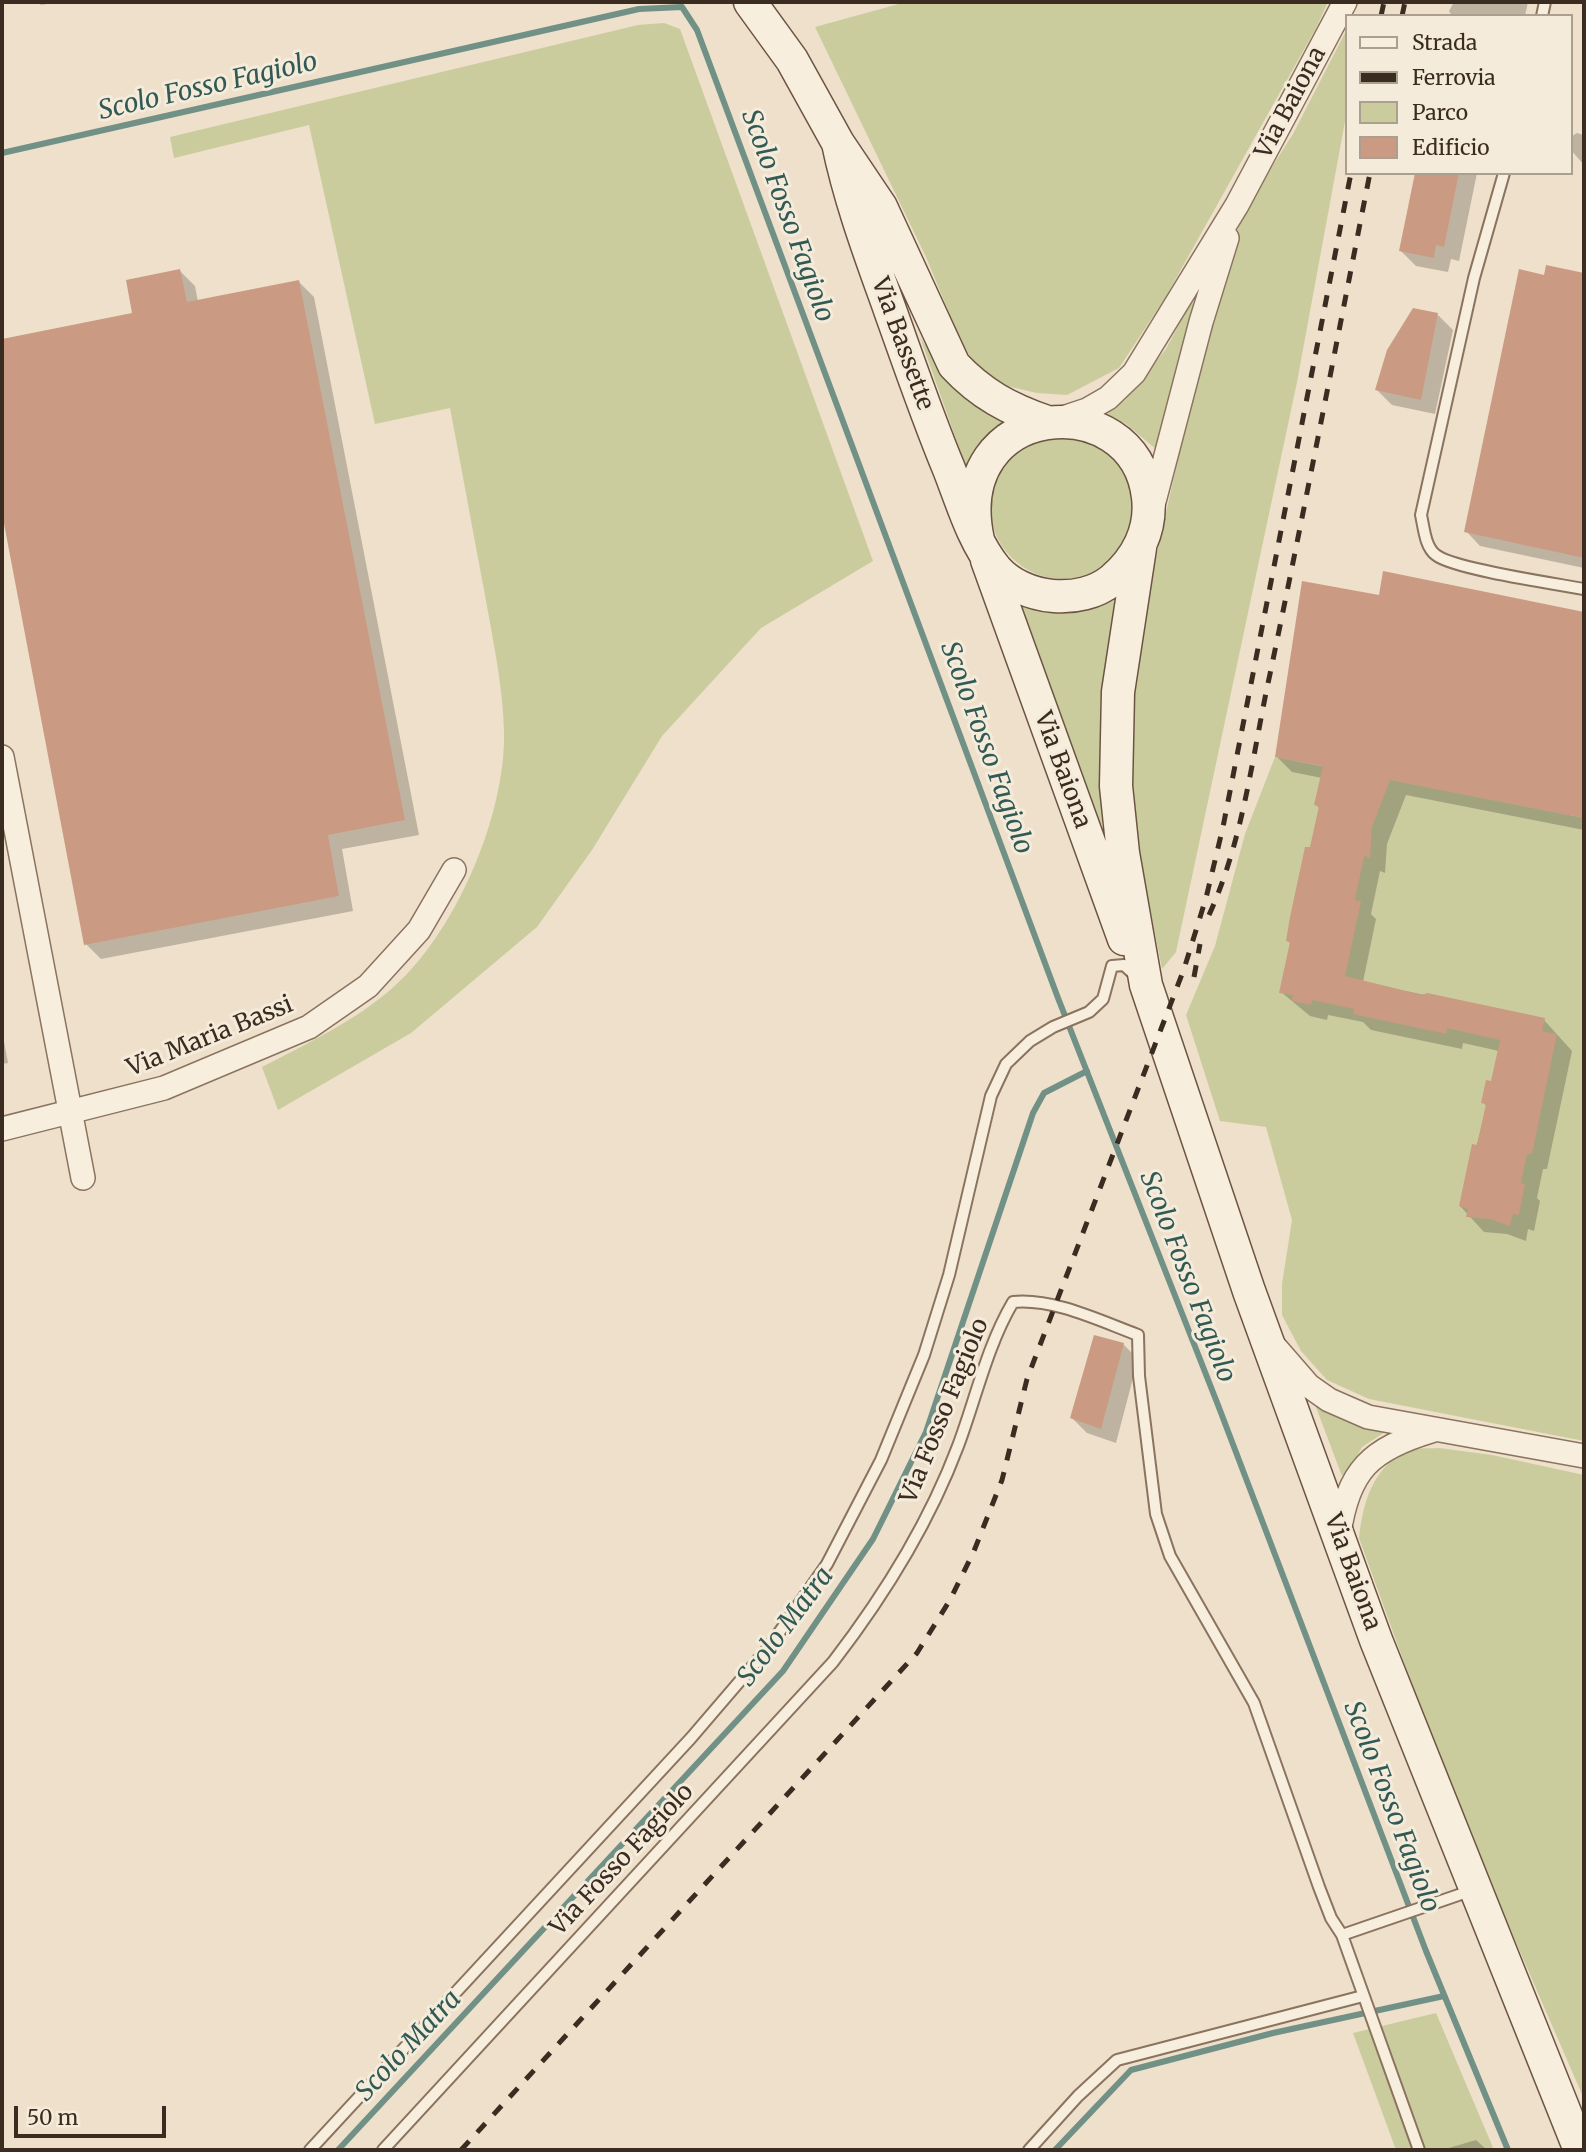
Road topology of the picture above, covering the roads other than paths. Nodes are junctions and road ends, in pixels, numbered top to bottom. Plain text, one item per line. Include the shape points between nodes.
1 (750, 2) edge
2 (1345, 2) edge
3 (838, 143) junction
4 (1503, 175) edge
5 (1237, 205) junction
6 (1050, 421) junction
7 (1144, 535) junction
8 (981, 546) junction
9 (1584, 589) edge
10 (2, 757) edge
11 (454, 870) dead end
12 (1146, 985) junction
13 (69, 1114) junction
14 (2, 1129) edge
15 (83, 1178) dead end
16 (1264, 1332) junction
17 (1434, 1430) junction
18 (1584, 1456) edge
19 (1339, 1537) junction
20 (1474, 1890) junction
21 (1342, 1935) junction
22 (1365, 1999) junction
23 (310, 2150) edge
24 (383, 2150) edge
25 (1029, 2150) edge
26 (1419, 2150) edge
27 (1580, 2150) edge

1 - 3 main road, Via Bassette via 792,60
2 - 5 street, Via Baiona
3 - 6 main road, Via Bassette via 881,207 954,365 1003,407
3 - 8 main road, Via Bassette via 849,197 933,430
4 - 9 lane via 1474,278 1421,515 1427,541 1436,555 1462,565
5 - 6 street, Via Baiona via 1134,373 1108,398
5 - 7 street, Via Baiona via 1200,322
6 - 7 main road via 1080,423 1105,432 1125,449 1140,471 1148,496
6 - 8 main road via 1022,430 1000,444 984,465 974,489 972,515
7 - 8 main road via 1127,567 1108,583 1063,597 1017,586 998,571
7 - 12 main road, Via Baiona via 1118,692 1116,786
8 - 12 main road, Via Baiona via 1119,930
10 - 13 street
11 - 13 street, Via Maria Bassi via 419,930 377,977 309,1027 164,1088
12 - 16 main road, Via Baiona
12 - 23 lane via 1124,964 1112,966 1103,999 1089,1012 1030,1041 1006,1065 992,1096 949,1275 924,1355 881,1460 827,1564 769,1647 691,1738
13 - 14 street, Via Maria Bassi
13 - 15 street
16 - 17 street via 1293,1371 1329,1400 1368,1417
16 - 19 main road, Via Baiona
17 - 18 street
17 - 19 street via 1396,1441 1358,1474 1343,1503
19 - 20 main road, Via Baiona
20 - 21 lane
20 - 27 main road, Via Baiona
21 - 22 lane, Via Fosso Fagiolo
21 - 24 lane, Via Fosso Fagiolo via 1327,1908 1254,1703 1170,1556 1156,1514 1138,1335 1066,1309 1029,1300 1013,1302 1001,1322 952,1461 917,1535 863,1623 833,1662
22 - 25 lane via 1116,2060
22 - 26 lane, Via Fosso Fagiolo

